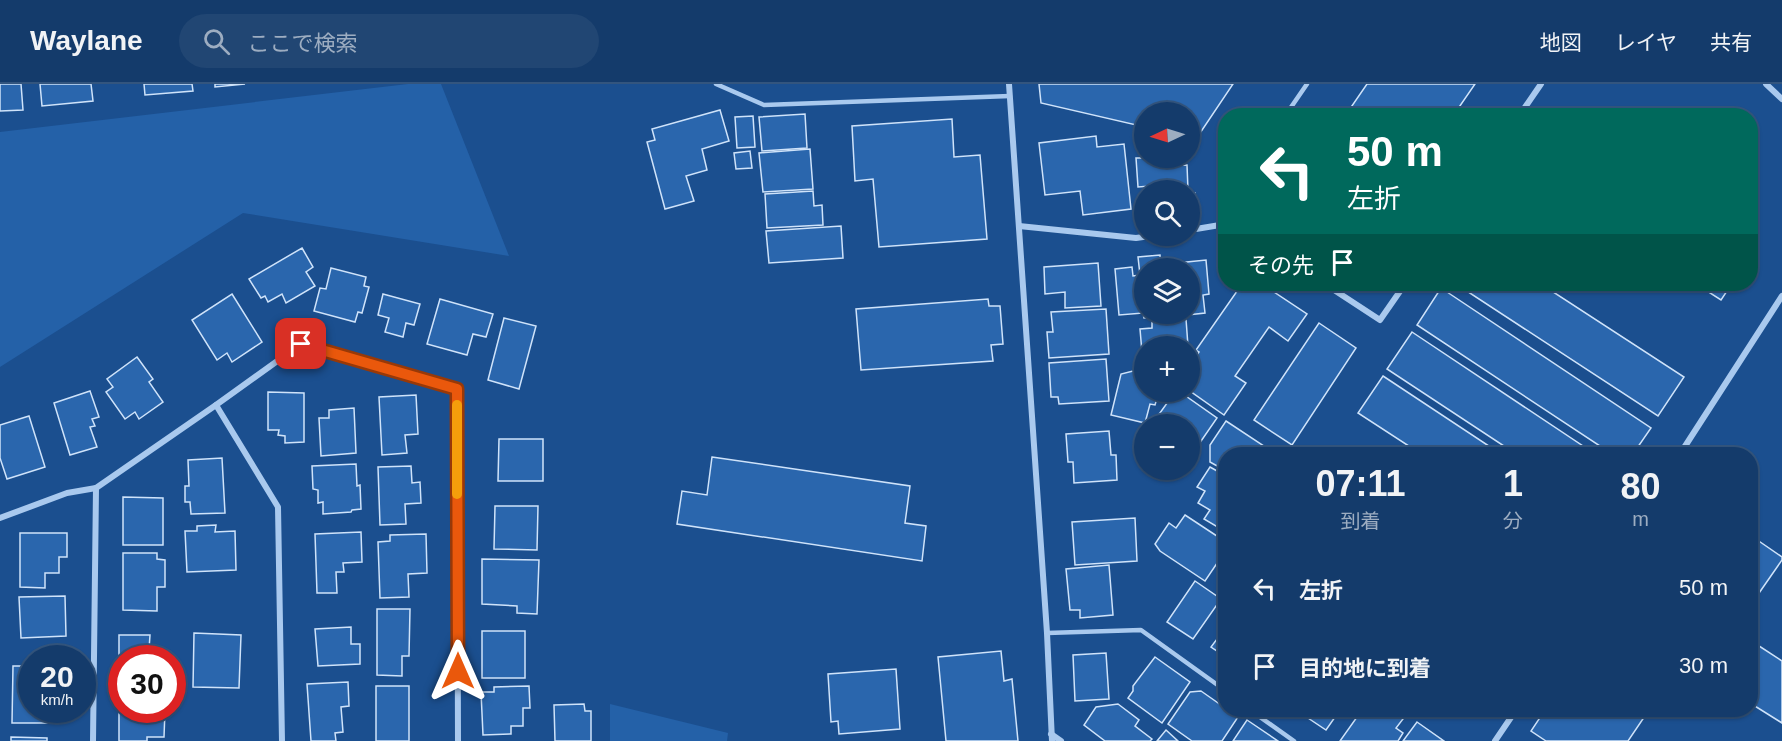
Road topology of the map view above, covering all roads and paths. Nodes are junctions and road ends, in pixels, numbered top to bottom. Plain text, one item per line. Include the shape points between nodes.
1 (716, 84) edge
2 (1009, 84) edge
3 (1307, 84) edge
4 (1541, 84) edge
5 (1766, 84) edge
6 (1010, 96) junction
7 (1782, 99) edge
8 (1290, 108) edge
9 (1524, 108) edge
10 (1218, 225) edge
11 (1019, 226) junction
12 (1200, 228) edge
13 (1134, 238) edge
14 (1336, 291) edge
15 (1400, 291) edge
16 (1782, 296) edge
17 (216, 405) junction
18 (1685, 447) edge
19 (96, 488) junction
20 (0, 519) edge
21 (1047, 633) junction
22 (1218, 686) edge
23 (1260, 717) edge
24 (1510, 717) edge
25 (1052, 737) edge
26 (93, 741) edge
27 (282, 741) edge
28 (458, 741) edge
29 (1061, 741) edge
30 (1294, 741) edge
31 (1495, 741) edge

1 - 6 lane via 764,105
2 - 6 street
3 - 8 lane
4 - 9 street
5 - 7 street
6 - 11 street
10 - 12 street
11 - 13 street
11 - 21 street
14 - 15 street via 1380,320
16 - 18 street
17 - 19 street
17 - 27 street via 278,507
17 - 28 street via 301,344 457,389
19 - 20 street via 67,493
19 - 26 street
21 - 22 lane via 1141,630
21 - 25 street
23 - 30 lane
24 - 31 street
25 - 29 street

